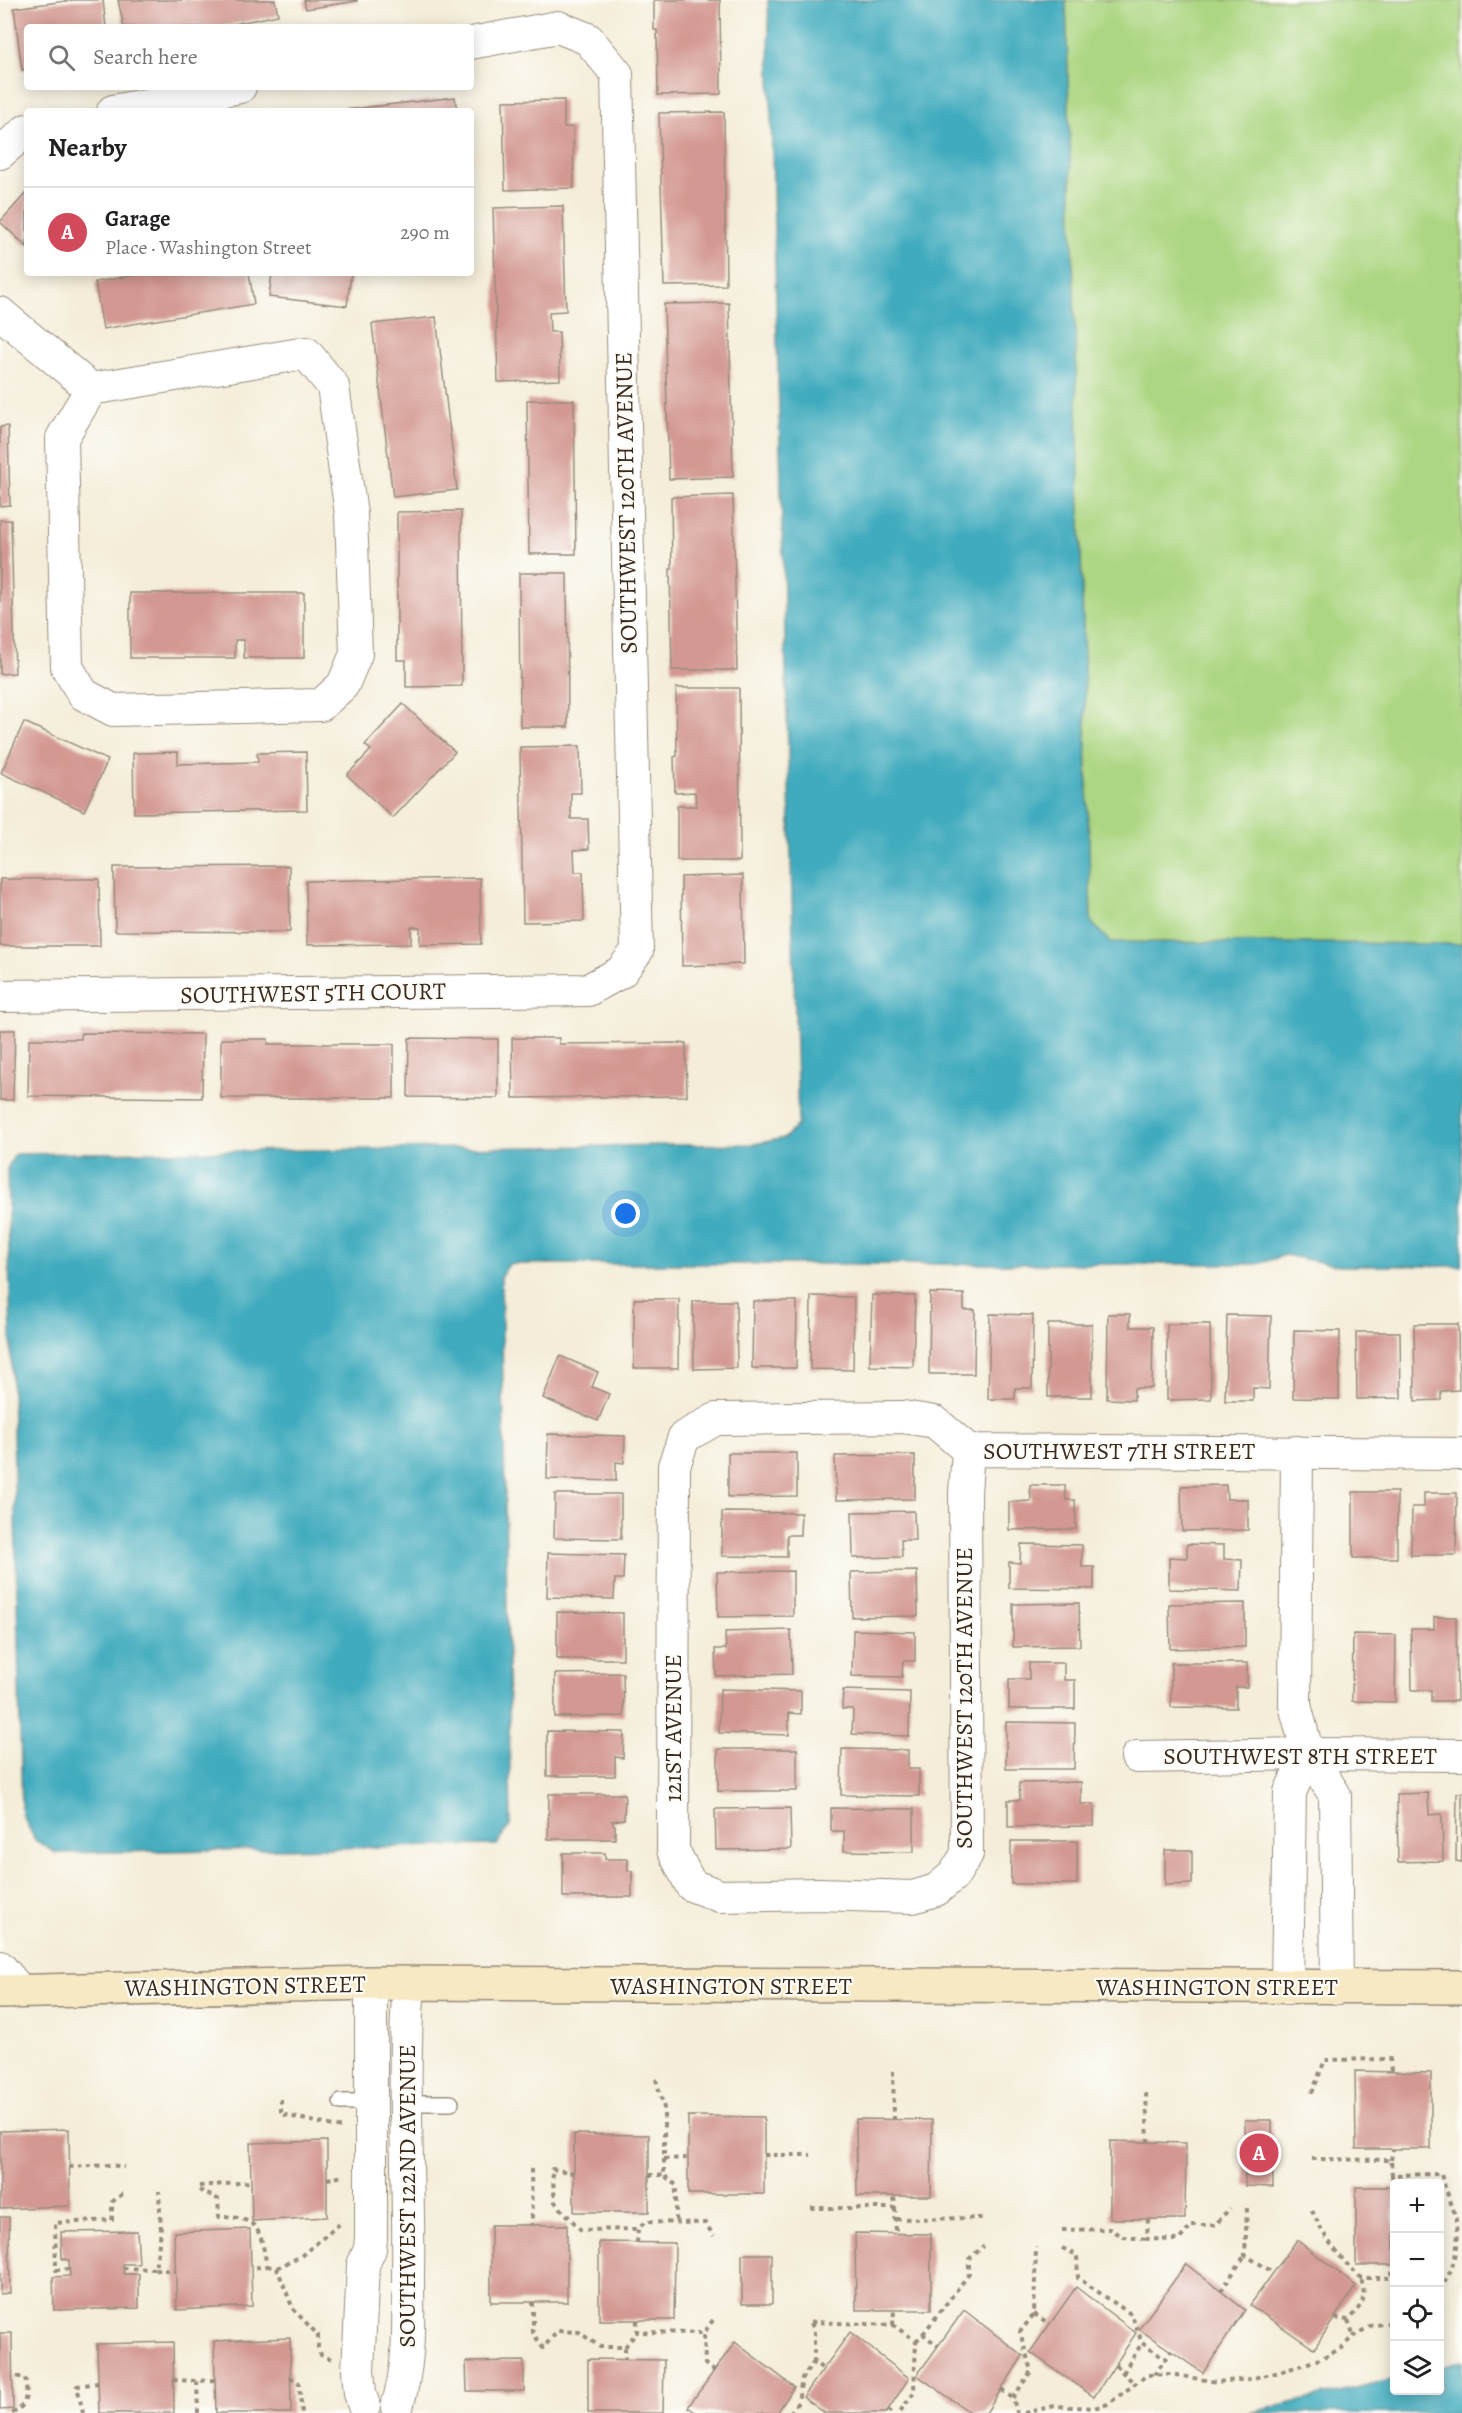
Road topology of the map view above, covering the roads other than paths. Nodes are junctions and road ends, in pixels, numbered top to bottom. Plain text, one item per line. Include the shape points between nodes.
1 (474, 43) edge
2 (224, 90) edge
3 (129, 108) edge
4 (24, 133) edge
5 (0, 153) edge
6 (0, 313) edge
7 (91, 389) junction
8 (621, 972) joint
9 (0, 996) edge
10 (684, 1437) joint
11 (968, 1450) junction
12 (1297, 1452) junction
13 (1462, 1454) edge
14 (1308, 1754) junction
15 (1462, 1755) edge
16 (1137, 1757) dead end
17 (819, 1894) joint
18 (7, 1983) edge
19 (370, 1983) junction
20 (409, 1984) junction
21 (1462, 1987) edge
22 (1287, 1988) junction
23 (1337, 1988) junction
24 (356, 2102) junction
25 (407, 2103) junction
26 (451, 2103) dead end
27 (359, 2396) edge
28 (403, 2410) edge

1 - 8 street, SOUTHWEST 120TH AVENUE via 558,27 588,39 617,74 637,951
2 - 3 street
4 - 5 street
6 - 7 street
7 - 7 street via 62,438 67,667 83,694 113,710 321,705 343,685 356,654 351,514 333,386 306,353
8 - 9 street, SOUTHWEST 5TH COURT via 588,990
10 - 11 street, SOUTHWEST 7TH STREET via 716,1419 903,1417 935,1422
10 - 17 street, 121ST AVENUE via 674,1466 673,1850 691,1885 720,1896
11 - 12 street, SOUTHWEST 7TH STREET
11 - 17 street, SOUTHWEST 120TH AVENUE via 967,1854 954,1875 936,1890 913,1896
12 - 13 street, SOUTHWEST 7TH STREET
12 - 14 street via 1295,1705
14 - 15 street, SOUTHWEST 8TH STREET
14 - 16 street, SOUTHWEST 8TH STREET
14 - 22 street via 1290,1792
14 - 23 street via 1335,1795
18 - 19 street, WASHINGTON STREET
19 - 20 street, WASHINGTON STREET
19 - 24 street, SOUTHWEST 122ND AVENUE
20 - 22 street, WASHINGTON STREET
20 - 25 street, SOUTHWEST 122ND AVENUE via 405,2030
21 - 23 street, WASHINGTON STREET
22 - 23 street, WASHINGTON STREET
24 - 25 street
24 - 27 street, SOUTHWEST 122ND AVENUE via 370,2248 363,2265
25 - 26 lane
25 - 28 street, SOUTHWEST 122ND AVENUE via 408,2358
27 - 28 street

